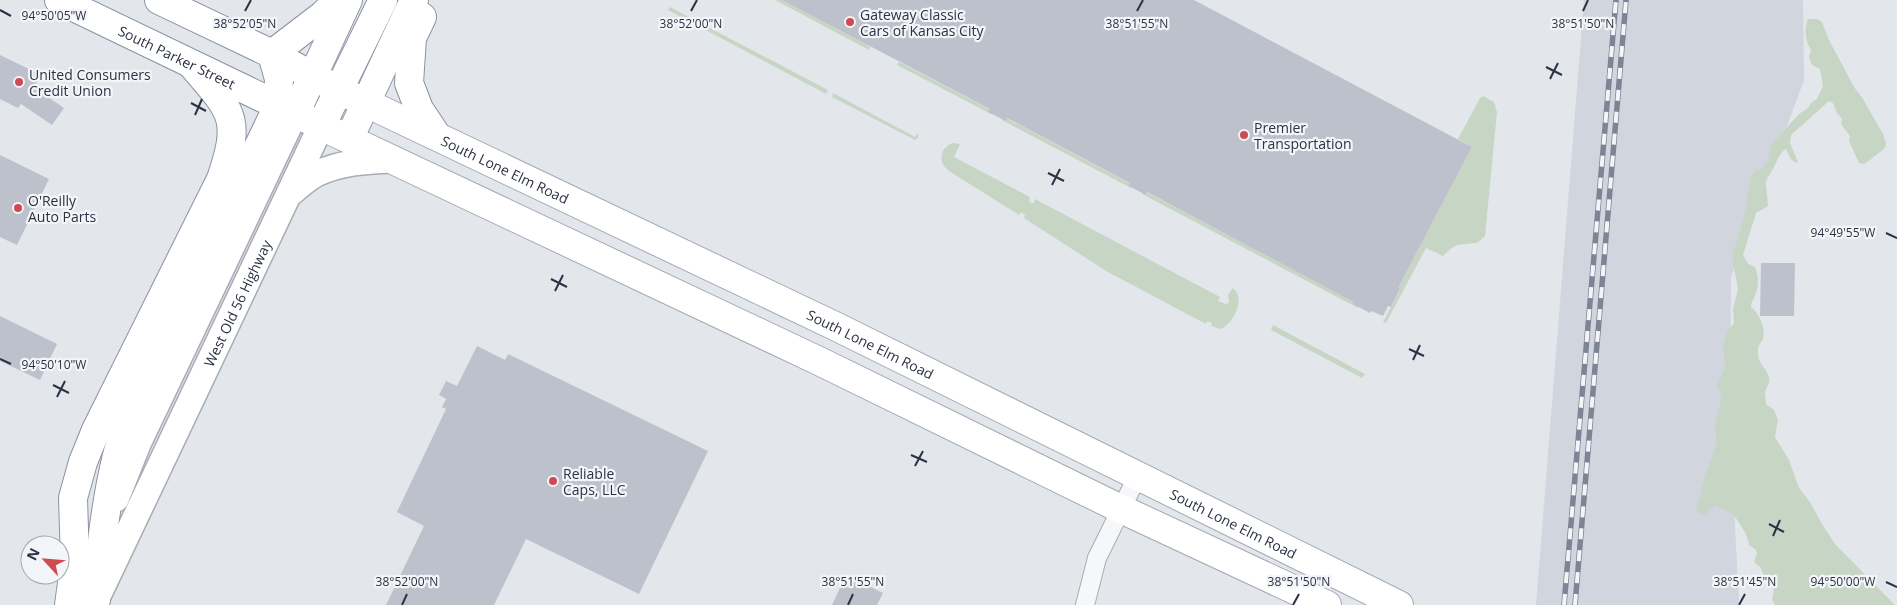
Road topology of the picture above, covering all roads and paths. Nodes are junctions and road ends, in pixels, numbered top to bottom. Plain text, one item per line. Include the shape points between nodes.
1 (59, 0) edge
2 (159, 0) edge
3 (338, 0) edge
4 (348, 0) edge
5 (383, 0) edge
6 (414, 0) edge
7 (429, 0) edge
8 (272, 54) junction
9 (192, 65) junction
10 (312, 77) junction
11 (339, 90) junction
12 (366, 103) junction
13 (286, 110) junction
14 (322, 126) junction
15 (437, 136) junction
16 (348, 139) junction
17 (394, 160) junction
18 (289, 194) junction
19 (1138, 475) junction
20 (1121, 509) junction
21 (88, 603) edge
22 (70, 605) edge
23 (1085, 605) edge
24 (1327, 605) edge
25 (1399, 605) edge

1 - 9 main road, South Parker Street
2 - 8 main road
3 - 8 main road
4 - 10 main road
5 - 11 main road, West Old 56 Highway
6 - 12 main road
7 - 15 main road via 412,38 408,83 419,109
8 - 10 main road
8 - 13 main road
9 - 13 main road, South Parker Street
9 - 22 main road via 222,99 231,116 231,150 221,179 83,462 73,498 75,561
10 - 11 main road, South Lone Elm Road
10 - 13 main road
11 - 12 main road, South Lone Elm Road
11 - 14 main road, West Old 56 Highway
12 - 15 main road, South Lone Elm Road
12 - 16 main road
13 - 14 main road, South Parker Street
13 - 21 main road via 133,407 113,470
14 - 16 main road
14 - 18 main road, West Old 56 Highway
15 - 19 main road, South Lone Elm Road via 838,327
16 - 17 main road
17 - 18 main road via 359,161 337,166 315,174
17 - 20 main road via 819,361
18 - 21 main road, West Old 56 Highway
19 - 20 street
19 - 25 main road, South Lone Elm Road
20 - 23 street via 1097,558
20 - 24 main road

